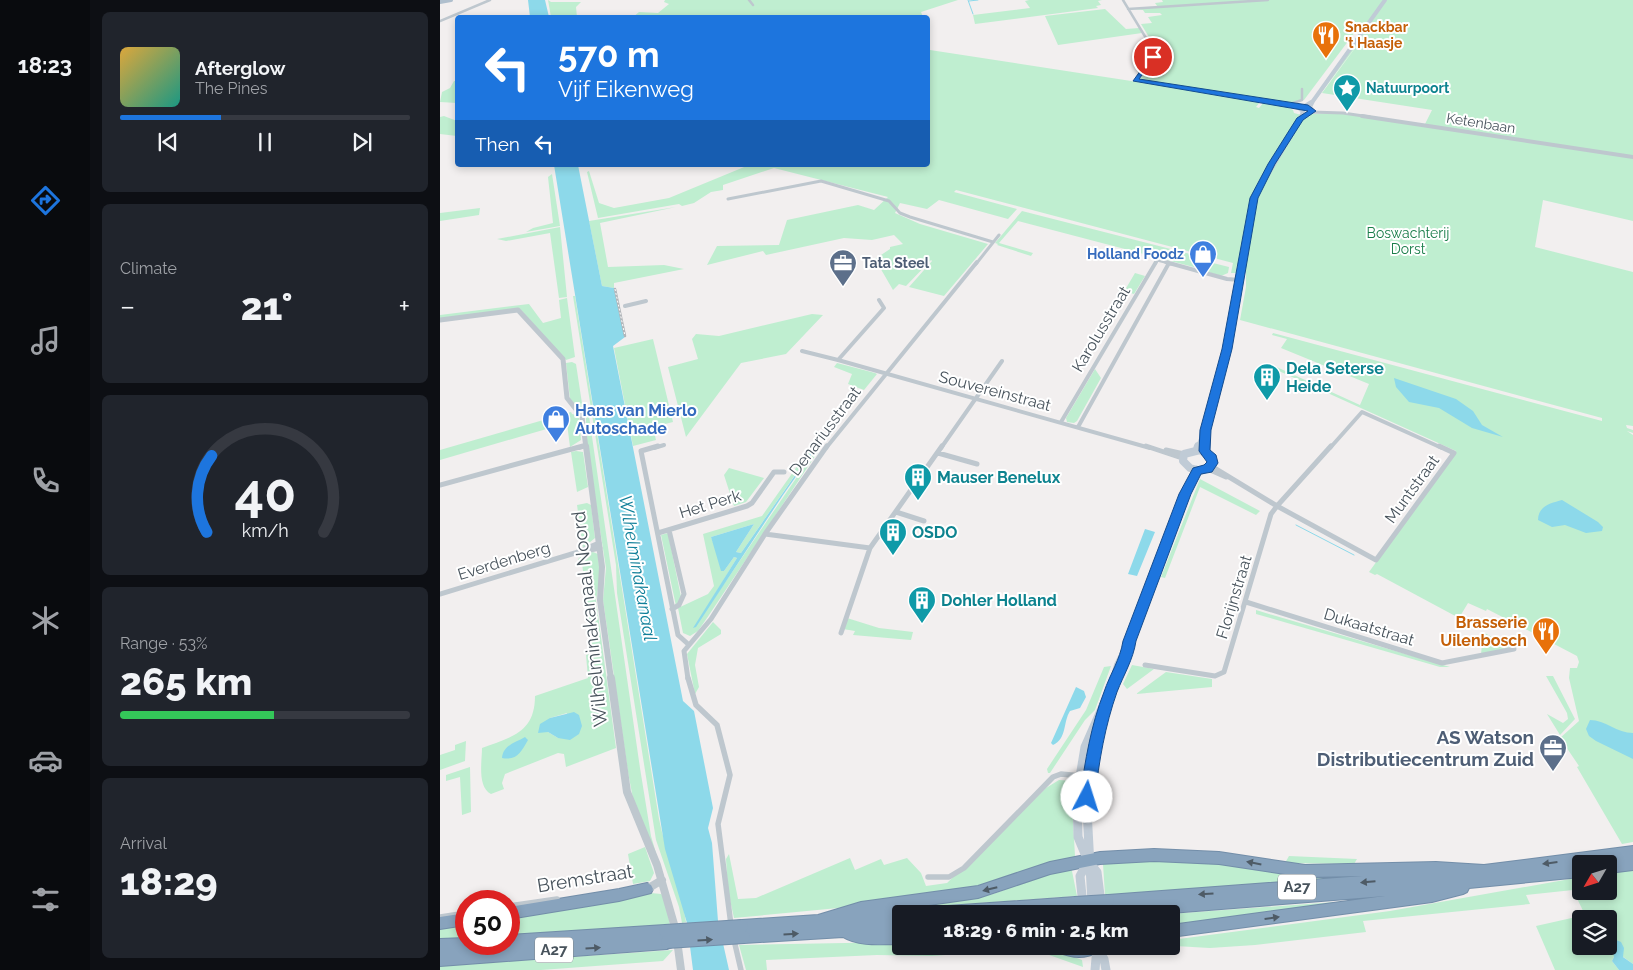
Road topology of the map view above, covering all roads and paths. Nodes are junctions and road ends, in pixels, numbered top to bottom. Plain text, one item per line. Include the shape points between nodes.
1 (451, 0) edge
2 (490, 0) edge
3 (750, 0) edge
4 (1123, 0) edge
5 (1268, 0) edge
6 (1385, 0) edge
7 (440, 2) edge
8 (752, 5) dead end
9 (1128, 9) junction
10 (440, 21) edge
11 (1302, 89) dead end
12 (1288, 106) junction
13 (1307, 110) junction
14 (1633, 157) edge
15 (728, 199) dead end
16 (999, 235) dead end
17 (993, 242) junction
18 (1169, 263) junction
19 (1238, 280) junction
20 (879, 300) dead end
21 (646, 301) dead end
22 (625, 306) dead end
23 (440, 320) edge
24 (802, 351) dead end
25 (838, 360) junction
26 (1002, 360) dead end
27 (885, 374) junction
28 (976, 399) junction
29 (1060, 422) junction
30 (1078, 427) junction
31 (664, 445) dead end
32 (585, 446) junction
33 (1200, 450) junction
34 (938, 453) junction
35 (1183, 456) junction
36 (977, 464) dead end
37 (1210, 467) junction
38 (1193, 470) junction
39 (784, 472) dead end
40 (440, 485) edge
41 (1277, 506) junction
42 (896, 512) junction
43 (924, 521) dead end
44 (669, 530) junction
45 (658, 533) junction
46 (765, 534) junction
47 (600, 546) junction
48 (870, 548) junction
49 (440, 594) edge
50 (1246, 602) junction
51 (672, 609) junction
52 (841, 632) dead end
53 (688, 644) junction
54 (1514, 649) dead end
55 (1145, 665) dead end
56 (1084, 776) junction
57 (1633, 852) edge
58 (1088, 861) junction
59 (1633, 864) edge
60 (1618, 866) edge
61 (1572, 871) edge
62 (1485, 876) junction
63 (928, 877) dead end
64 (662, 880) junction
65 (647, 889) junction
66 (520, 904) edge
67 (1083, 905) edge
68 (1092, 905) edge
69 (1105, 905) edge
70 (1142, 905) edge
71 (520, 911) edge
72 (455, 915) edge
73 (892, 916) edge
74 (440, 917) edge
75 (455, 921) edge
76 (819, 921) junction
77 (440, 923) edge
78 (892, 927) edge
79 (1180, 930) edge
80 (838, 931) junction
81 (743, 932) junction
82 (666, 937) junction
83 (892, 938) edge
84 (520, 942) edge
85 (455, 945) edge
86 (440, 946) edge
87 (1096, 955) edge
88 (1102, 955) edge
89 (440, 958) edge
90 (681, 970) edge
91 (742, 970) edge
92 (1095, 970) edge
93 (1106, 970) edge

1 - 7 main road
2 - 10 street
3 - 8 street
4 - 9 street
5 - 9 street
6 - 13 main road
9 - 12 street, Ketenbaan via 1155,52 1135,80
11 - 12 street via 1302,100
12 - 13 street, Ketenbaan
13 - 14 street, Ketenbaan
13 - 19 main road via 1258,188 1240,256
15 - 17 street via 821,181 889,201 900,213 910,217
16 - 17 street, Denariusstraat
17 - 27 street, Denariusstraat
18 - 19 street
18 - 29 street, Karolusstraat via 1157,260
18 - 30 street, Karolusstraat
19 - 33 main road via 1227,349
20 - 25 street via 884,308
21 - 22 street
23 - 32 street, Wilhelminakanaal Noord via 513,309 520,312 563,359 567,398 580,413
24 - 25 street, Souvereinstraat
25 - 27 street, Souvereinstraat
26 - 28 street
27 - 28 street, Souvereinstraat
27 - 46 street, Denariusstraat via 829,444
28 - 29 street, Souvereinstraat
28 - 34 street
29 - 30 street, Souvereinstraat
30 - 35 street, Souvereinstraat
31 - 45 street via 641,451
32 - 40 street
32 - 47 street, Wilhelminakanaal Noord
33 - 35 main road
33 - 37 main road via 1212,458
34 - 36 street
34 - 42 street
35 - 38 main road via 1184,464
37 - 38 main road
37 - 41 street
38 - 56 main road via 1123,666 1085,747
39 - 44 street, Het Perk via 774,472 747,506
41 - 41 street, Muntstraat via 1376,560 1454,453 1362,412
41 - 50 street, Florijnstraat via 1271,514
42 - 43 street
42 - 48 street
44 - 45 street, Het Perk
44 - 51 street via 684,594 679,605
45 - 51 street
46 - 48 street
46 - 53 street, Denariusstraat via 711,619
47 - 49 street, Everdenberg
47 - 64 street, Wilhelminakanaal Noord via 603,578 600,600 627,792
48 - 52 street
50 - 54 street, Dukaatstraat via 1442,663
50 - 55 street, Florijnstraat via 1221,674 1215,676
51 - 53 street via 678,635
53 - 91 street via 683,655 692,697 696,705 718,725 730,775 718,824 728,912
56 - 58 main road
56 - 63 street via 1062,774 1053,777 964,868 949,877
57 -> 62 highway, A27
62 -> 58 highway, A27 via 1436,868 1305,871 1219,858 1154,855
58 - 67 main road via 1080,876
58 - 68 main road
58 - 69 main road via 1096,872
58 -> 76 highway, A27 via 1050,868 978,892 861,908
59 - 60 highway
61 - 62 highway, A27
62 - 70 highway, A27
79 -> 62 highway, A27 via 1432,896
64 - 65 street, Bremstraat
64 - 90 street, Wilhelminakanaal Noord via 674,923
65 - 66 street, Bremstraat via 643,885
65 - 71 highway
72 - 74 street
73 - 76 highway, A27
75 - 77 highway
76 - 81 highway, A27
78 - 80 highway, A27
81 -> 80 highway, A27
80 - 83 highway, A27 via 870,938
81 - 82 highway, A27, bridge
82 - 84 highway, A27
89 -> 82 highway, A27
85 - 86 highway
87 - 92 main road
88 - 93 main road

